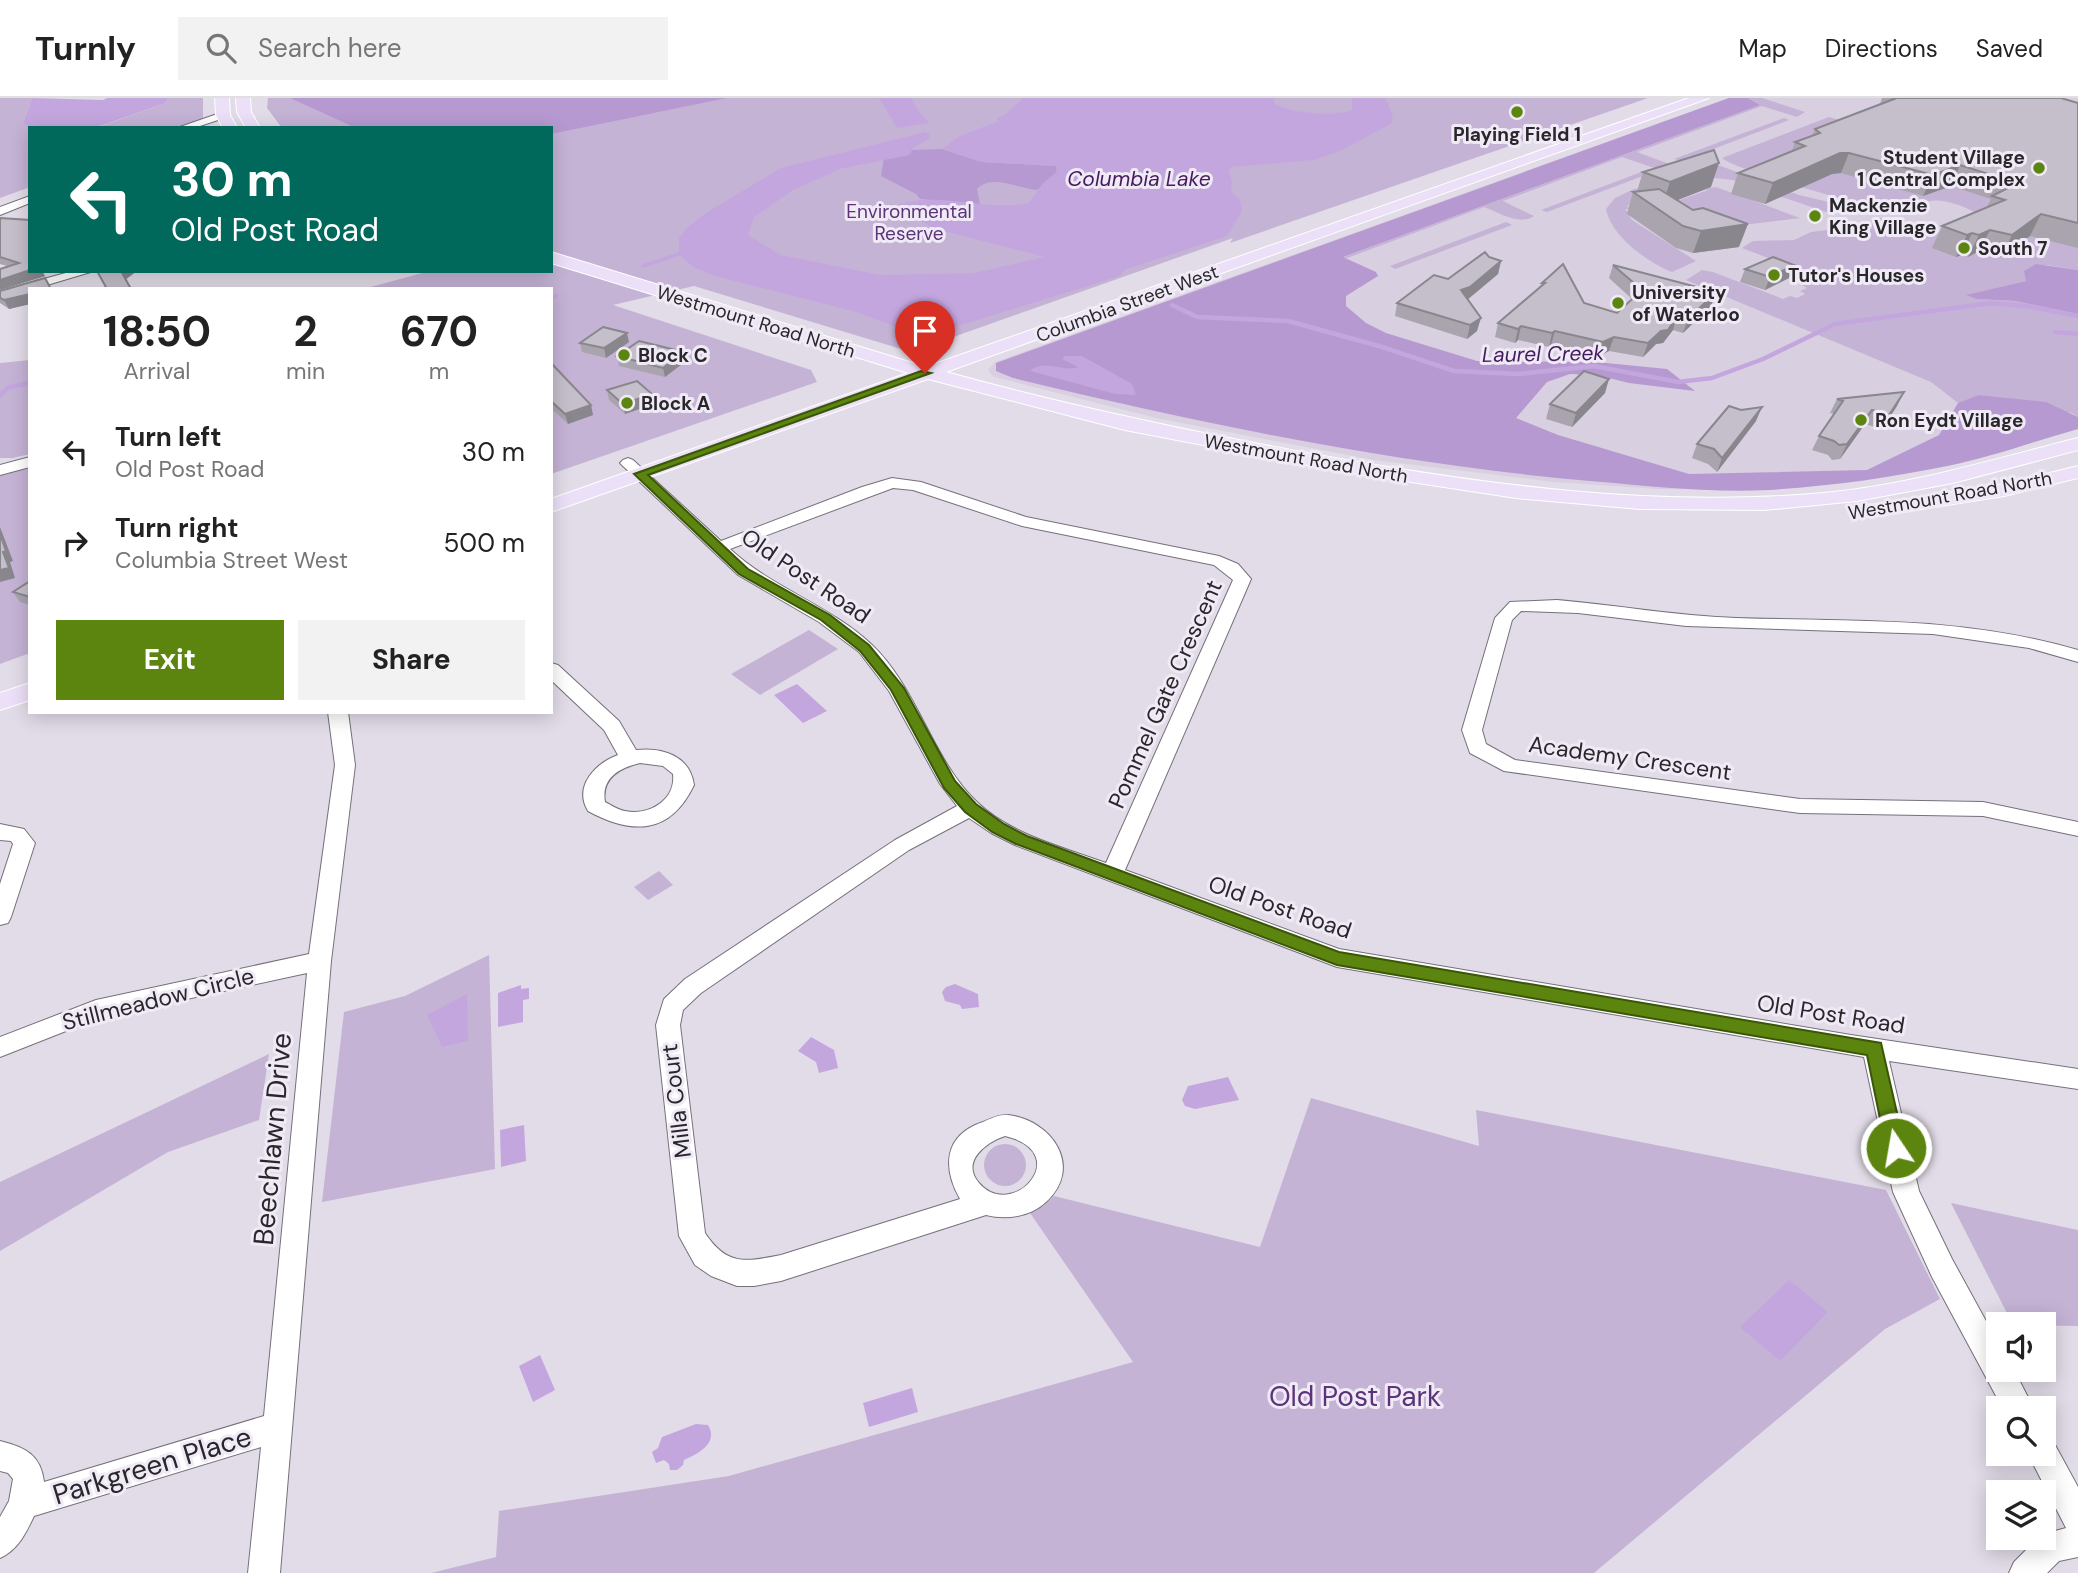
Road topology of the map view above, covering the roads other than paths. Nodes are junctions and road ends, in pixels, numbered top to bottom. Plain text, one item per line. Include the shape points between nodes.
1 (222, 98) edge
2 (243, 98) edge
3 (1668, 98) edge
4 (1702, 98) edge
5 (227, 121) edge
6 (195, 126) edge
7 (252, 126) edge
8 (28, 200) edge
9 (0, 211) edge
10 (553, 258) edge
11 (553, 272) edge
12 (83, 273) edge
13 (72, 277) junction
14 (32, 287) edge
15 (79, 287) edge
16 (28, 288) edge
17 (0, 295) edge
18 (879, 373) junction
19 (902, 373) junction
20 (925, 373) junction
21 (2078, 444) edge
22 (28, 463) edge
23 (634, 469) junction
24 (0, 470) edge
25 (2078, 472) edge
26 (553, 489) edge
27 (553, 505) edge
28 (718, 548) junction
29 (2078, 656) edge
30 (553, 671) edge
31 (28, 672) edge
32 (0, 681) edge
33 (28, 692) edge
34 (0, 702) edge
35 (338, 714) edge
36 (630, 758) dead end
37 (970, 808) junction
38 (2078, 829) edge
39 (0, 832) edge
40 (1112, 874) junction
41 (0, 916) edge
42 (320, 961) junction
43 (0, 1047) edge
44 (1874, 1049) junction
45 (2078, 1079) edge
46 (985, 1203) dead end
47 (2012, 1396) edge
48 (278, 1427) junction
49 (0, 1456) edge
50 (2050, 1466) edge
51 (26, 1503) junction
52 (2078, 1518) edge
53 (2078, 1541) edge
54 (0, 1542) edge
55 (264, 1573) edge
56 (2025, 1573) edge

1 - 5 main road
2 - 7 main road
3 - 19 main road, Columbia Street West
4 - 20 main road, Columbia Street West
5 - 6 street
8 - 9 street
10 - 19 main road, Westmount Road North
11 - 18 main road, Westmount Road North
12 - 13 street
13 - 14 street
13 - 15 street
16 - 17 street
18 - 19 main road, Columbia Street West
18 - 23 main road, Columbia Street West
19 - 20 main road, Columbia Street West
19 - 23 main road, Columbia Street West
19 - 25 main road, Westmount Road North via 1048,422 1208,458 1379,488 1563,512 1712,518 1847,514 1980,494
20 - 21 main road, Westmount Road North via 1214,442 1445,483 1578,498 1697,504 1825,499 1965,474
22 - 24 street
23 - 26 main road, Columbia Street West
23 - 27 main road, Columbia Street West
23 - 28 street, Old Post Road
28 - 37 street, Old Post Road via 744,571 825,618 864,648 897,688 950,784
28 - 40 street, Pommel Gate Crescent via 892,483 915,485 1022,521 1219,561 1232,568 1242,579
29 - 38 street, Academy Crescent via 1971,630 1686,621 1516,606 1504,618 1472,730 1477,747 1511,766 1800,806 1983,809
30 - 36 street via 612,726
31 - 32 main road
33 - 34 main road
35 - 42 street, Beechlawn Drive via 345,765
37 - 40 street, Old Post Road via 1022,840
37 - 46 street, Milla Court via 902,845 693,986 672,1006 668,1035 692,1236 705,1256 721,1267 737,1273 781,1268
39 - 41 street via 17,834 24,843
40 - 44 street, Old Post Road via 1337,958
42 - 43 street, Stillmeadow Circle via 96,1009
42 - 48 street, Beechlawn Drive
44 - 45 street, Old Post Road
44 - 47 street via 1906,1192
48 - 51 street, Parkgreen Place
48 - 55 street, Beechlawn Drive
49 - 51 street, Parkgreen Place via 17,1461 26,1473
50 - 52 street
51 - 54 street, Parkgreen Place
53 - 56 street via 2051,1546

